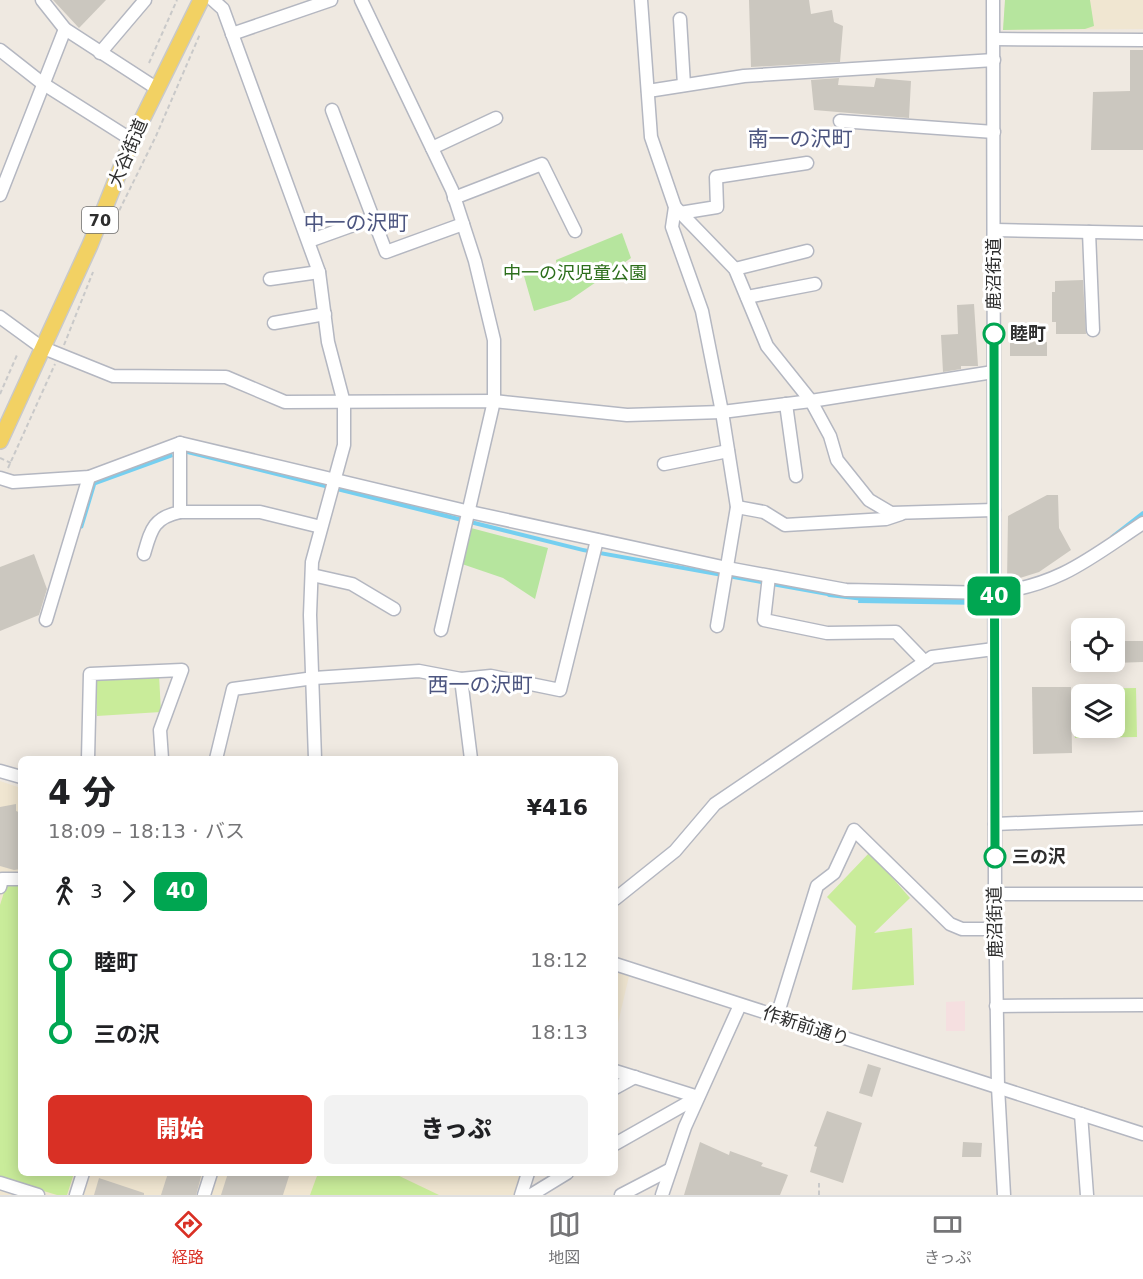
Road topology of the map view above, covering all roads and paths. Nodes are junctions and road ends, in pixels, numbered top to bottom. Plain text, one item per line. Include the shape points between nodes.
1 (42, 0) edge
2 (145, 0) edge
3 (177, 0) edge
4 (201, 0) edge
5 (213, 0) edge
6 (331, 0) edge
7 (361, 0) edge
8 (641, 0) edge
9 (993, 0) edge
10 (680, 19) dead end
11 (204, 26) dead end
12 (64, 29) junction
13 (231, 34) junction
14 (994, 39) junction
15 (1143, 40) edge
16 (0, 50) edge
17 (100, 53) junction
18 (994, 60) junction
19 (149, 63) dead end
20 (42, 83) junction
21 (684, 85) junction
22 (156, 88) junction
23 (648, 91) junction
24 (332, 110) dead end
25 (496, 118) dead end
26 (840, 121) dead end
27 (994, 132) junction
28 (132, 141) junction
29 (432, 148) junction
30 (807, 163) dead end
31 (0, 195) edge
32 (454, 198) junction
33 (678, 210) junction
34 (373, 218) junction
35 (114, 223) dead end
36 (463, 224) junction
37 (995, 230) junction
38 (575, 231) dead end
39 (1089, 232) junction
40 (1143, 233) edge
41 (309, 241) junction
42 (807, 251) dead end
43 (97, 263) dead end
44 (735, 269) junction
45 (319, 272) junction
46 (270, 279) dead end
47 (814, 284) dead end
48 (747, 297) junction
49 (326, 314) junction
50 (0, 317) edge
51 (274, 323) dead end
52 (1093, 330) dead end
53 (68, 336) dead end
54 (41, 347) junction
55 (17, 355) dead end
56 (993, 372) junction
57 (51, 373) dead end
58 (0, 394) edge
59 (494, 401) junction
60 (811, 401) junction
61 (344, 404) junction
62 (786, 404) junction
63 (722, 412) junction
64 (0, 441) edge
65 (180, 442) junction
66 (728, 452) junction
67 (0, 458) edge
68 (11, 463) junction
69 (664, 464) dead end
70 (796, 476) dead end
71 (89, 477) junction
72 (2, 479) edge
73 (334, 479) junction
74 (736, 507) junction
75 (994, 510) junction
76 (180, 512) junction
77 (470, 512) junction
78 (904, 513) junction
79 (1143, 523) edge
80 (321, 527) junction
81 (597, 540) junction
82 (144, 554) dead end
83 (727, 568) junction
84 (312, 575) junction
85 (769, 576) junction
86 (994, 594) junction
87 (394, 609) dead end
88 (46, 620) dead end
89 (717, 626) dead end
90 (441, 630) dead end
91 (994, 649) junction
92 (925, 662) junction
93 (314, 678) junction
94 (461, 679) junction
95 (88, 756) edge
96 (162, 756) edge
97 (217, 756) edge
98 (315, 756) edge
99 (471, 756) edge
100 (0, 771) edge
101 (18, 776) edge
102 (1143, 818) edge
103 (994, 824) junction
104 (18, 879) edge
105 (0, 887) edge
106 (995, 894) junction
107 (1143, 894) edge
108 (618, 896) edge
109 (996, 929) junction
110 (618, 965) edge
111 (740, 1005) junction
112 (1143, 1005) edge
113 (996, 1006) junction
114 (777, 1016) junction
115 (618, 1072) edge
116 (635, 1077) junction
117 (618, 1086) edge
118 (998, 1087) junction
119 (698, 1097) junction
120 (1081, 1114) junction
121 (1143, 1134) edge
122 (618, 1142) edge
123 (669, 1170) junction
124 (81, 1176) edge
125 (210, 1176) edge
126 (527, 1176) edge
127 (562, 1176) edge
128 (819, 1182) dead end
129 (0, 1183) edge
130 (38, 1195) edge
131 (76, 1195) edge
132 (204, 1195) edge
133 (521, 1195) edge
134 (531, 1195) edge
135 (621, 1195) edge
136 (662, 1195) edge
137 (819, 1195) edge
138 (1004, 1195) edge
139 (1087, 1195) edge

1 - 12 street
2 - 17 street
3 - 19 path
4 - 22 main road, 大谷街道 / 70
5 - 13 street via 223,9
6 - 13 street
7 - 29 street
8 - 23 street
9 - 14 street, 鹿沼街道
10 - 21 street
11 - 35 path
12 - 17 street
12 - 20 street
13 - 41 street
14 - 15 street
14 - 18 street, 鹿沼街道
16 - 20 street
17 - 22 street
18 - 21 street via 744,76
18 - 27 street, 鹿沼街道
20 - 28 street
20 - 31 street
21 - 23 street
22 - 28 main road, 大谷街道 / 70
23 - 33 street via 651,137
24 - 34 street
25 - 29 street
26 - 27 street
27 - 37 street, 鹿沼街道
28 - 54 main road, 大谷街道 / 70 via 90,245
29 - 32 street
30 - 33 street via 716,177 717,207
32 - 36 street
32 - 38 street via 542,164
33 - 44 street
33 - 63 street via 672,227 702,311
34 - 36 street via 386,252
34 - 41 street
36 - 59 street via 494,340
37 - 39 street
37 - 56 street, 鹿沼街道
39 - 40 street
39 - 52 street
41 - 45 street
42 - 44 street
43 - 53 path
44 - 48 street
45 - 46 street
45 - 49 street
47 - 48 street
48 - 60 street via 767,346
49 - 51 street
49 - 61 street via 328,342
50 - 54 street
54 - 61 street via 113,376 226,376 285,402
54 - 64 main road, 大谷街道 / 70
55 - 58 path
56 - 60 street
56 - 75 street, 鹿沼街道
57 - 68 path
59 - 61 street
59 - 63 street via 627,415
59 - 77 street
60 - 62 street
60 - 78 street via 830,436 837,460 869,500 891,513
61 - 73 street via 344,445
62 - 63 street
62 - 70 street
63 - 66 street
65 - 71 street
65 - 73 street
65 - 76 street
66 - 69 street
66 - 74 street
67 - 68 path
68 - 72 path
71 - 72 street via 13,482
71 - 88 street
73 - 77 street
73 - 80 street
74 - 78 street via 764,512 785,525 886,519
74 - 83 street
75 - 78 street
75 - 86 street, 鹿沼街道
76 - 80 street via 260,512
76 - 82 street via 164,516 152,529
77 - 81 street
77 - 90 street
79 - 86 street via 1059,578
80 - 84 street
81 - 83 street
81 - 94 street via 560,690 491,676
83 - 85 street
83 - 89 street
84 - 87 street via 352,584
84 - 93 street
85 - 86 street via 846,590
85 - 92 street via 764,620 827,633 896,632
86 - 91 street, 鹿沼街道
91 - 92 street via 956,652
91 - 103 street, 鹿沼街道
92 - 108 street via 715,804 675,851
93 - 94 street via 419,671
93 - 97 street via 233,689
93 - 98 street
94 - 99 street
95 - 96 street via 90,674 182,670 160,730
100 - 101 street
102 - 103 street
103 - 106 street, 鹿沼街道
104 - 105 street via 2,879
106 - 107 street
106 - 109 street, 鹿沼街道
109 - 113 street, 鹿沼街道
109 - 114 street via 962,929 950,924 854,830 834,873 817,886
110 - 111 street, 作新前通り
111 - 114 street, 作新前通り
111 - 119 street
112 - 113 street
113 - 118 street, 鹿沼街道
114 - 118 street, 作新前通り
115 - 116 street
116 - 117 street
116 - 119 street
118 - 120 street, 作新前通り
118 - 138 street, 鹿沼街道
119 - 122 street
119 - 123 street
120 - 121 street, 作新前通り
120 - 139 street
123 - 135 street
123 - 136 street
124 - 131 street
125 - 132 street
126 - 133 street
127 - 134 street
128 - 137 path
129 - 130 street

